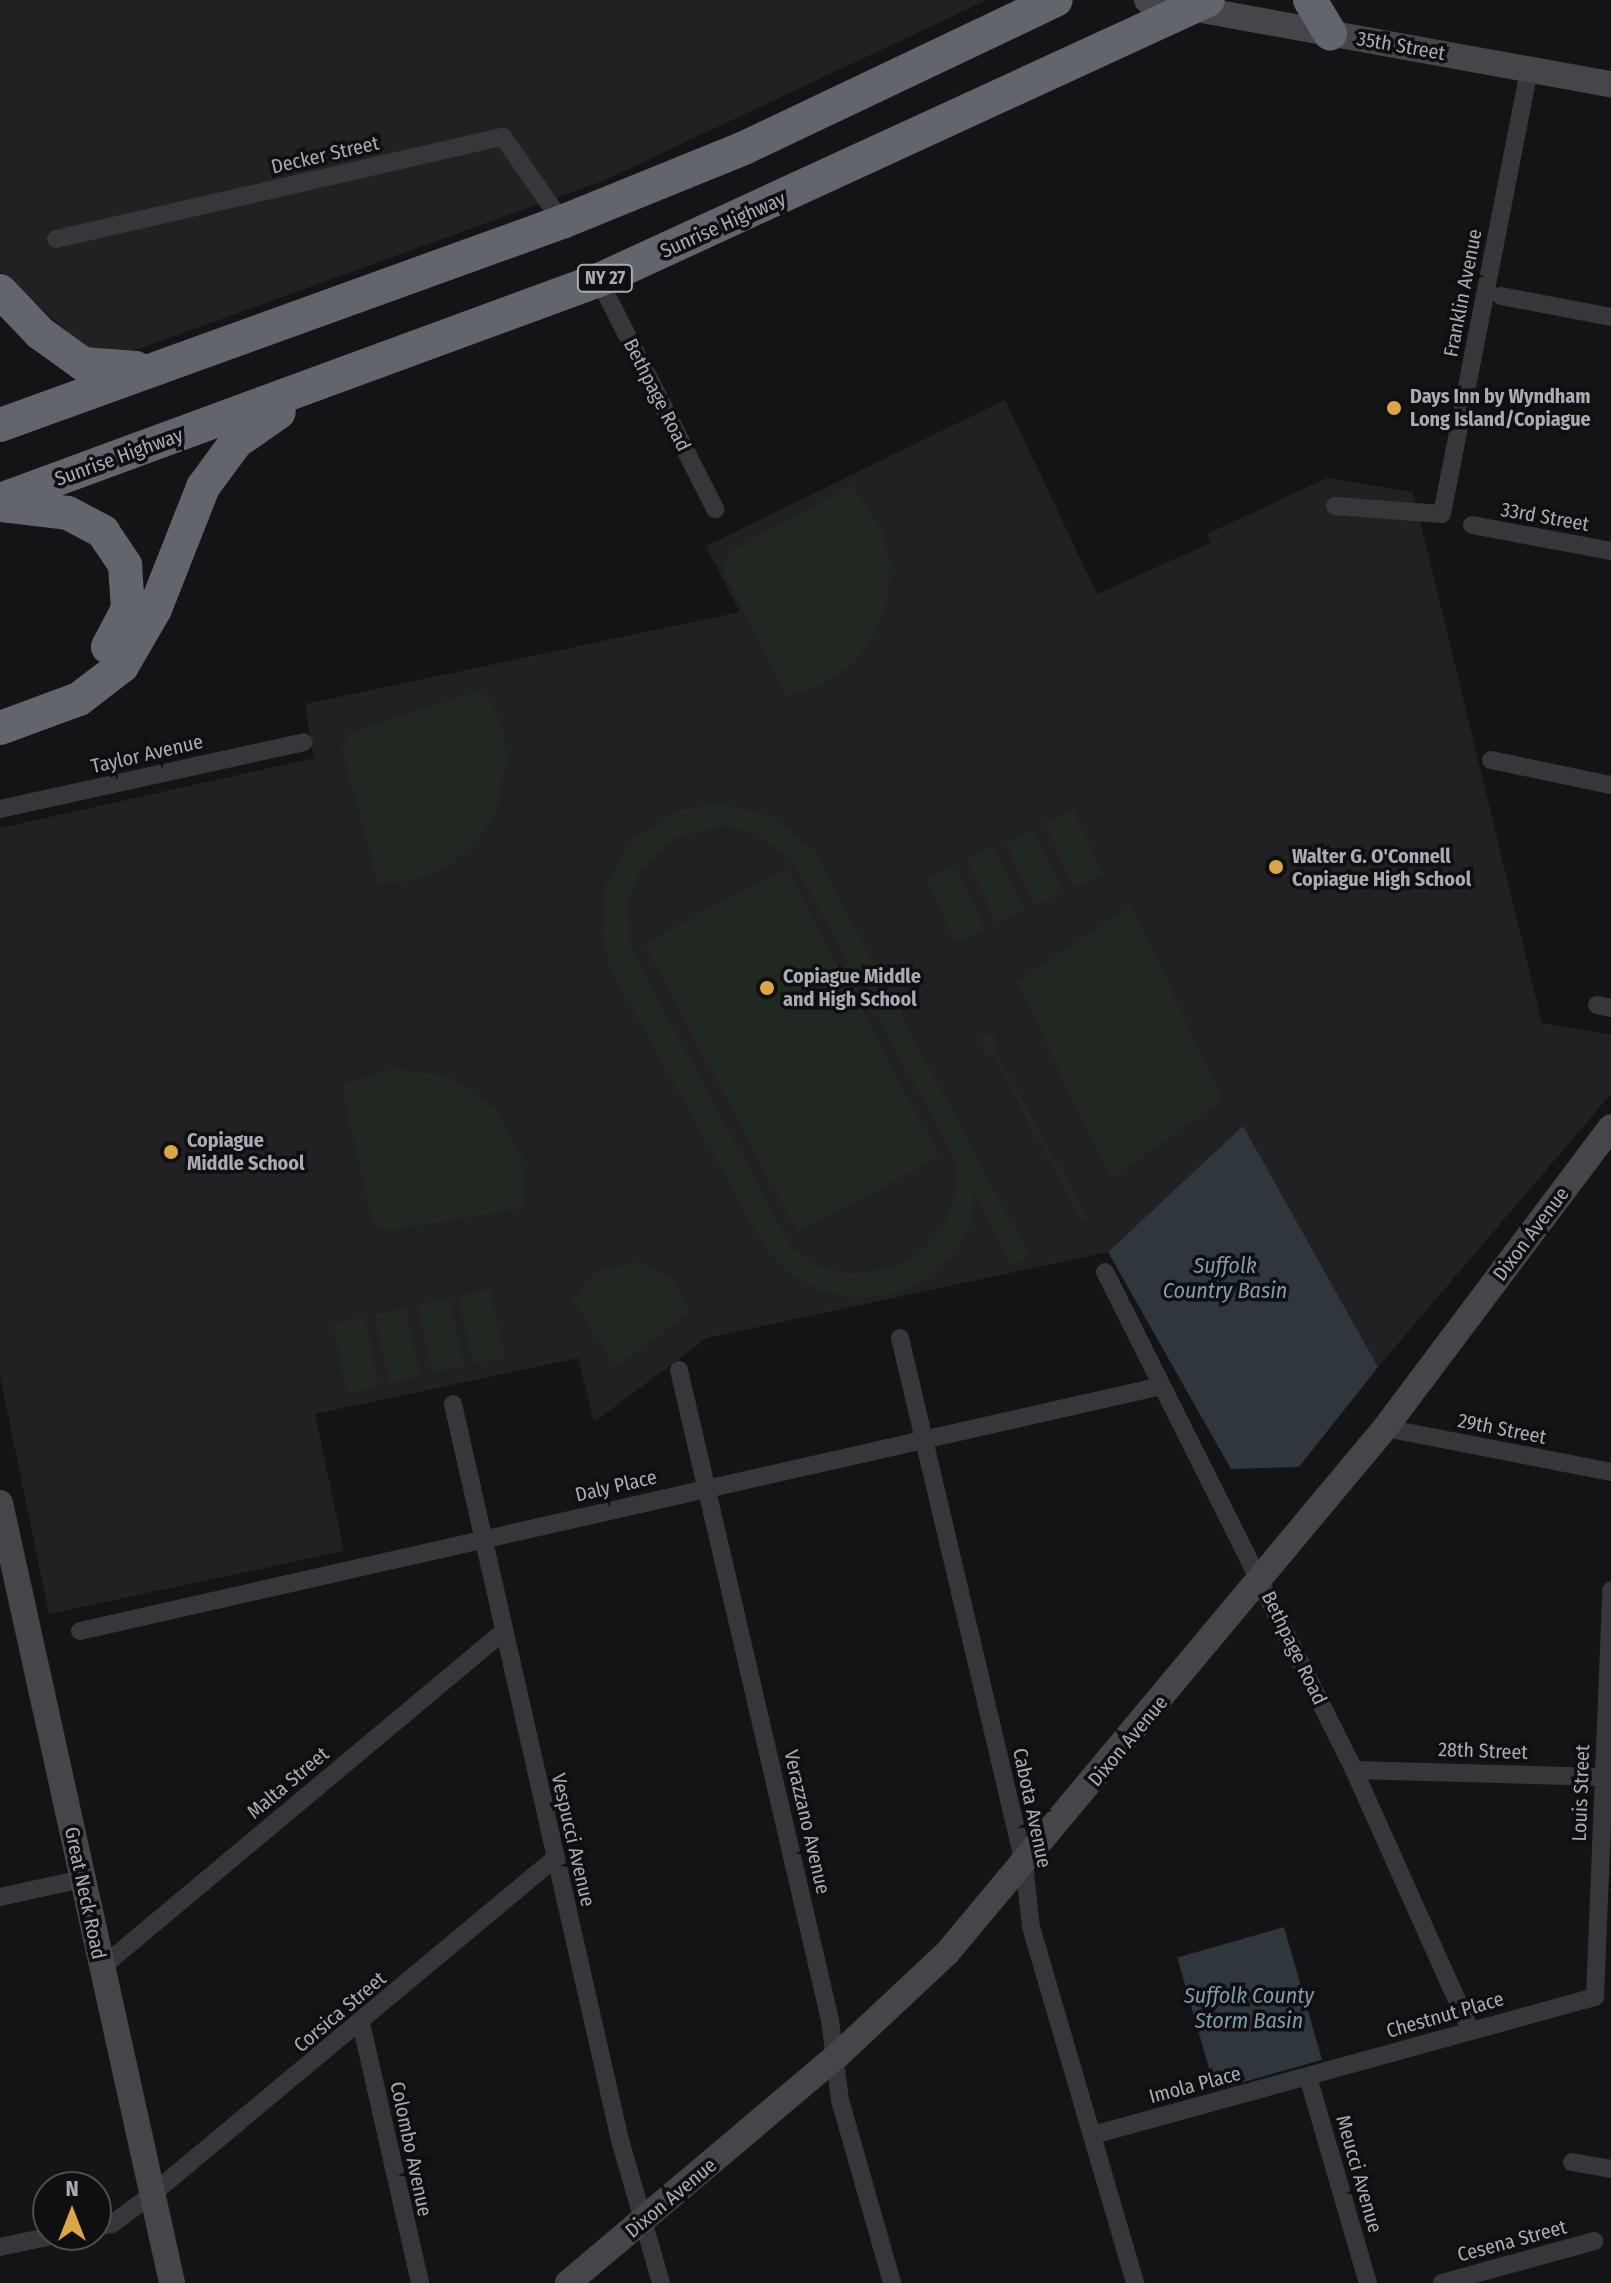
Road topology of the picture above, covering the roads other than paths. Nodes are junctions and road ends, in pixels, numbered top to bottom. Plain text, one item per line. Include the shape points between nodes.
1 (1056, 0) edge
2 (1147, 0) edge
3 (1310, 0) edge
4 (1199, 4) edge
5 (1330, 33) junction
6 (1529, 69) junction
7 (1611, 84) edge
8 (562, 222) junction
9 (56, 239) dead end
10 (599, 280) junction
11 (0, 291) edge
12 (1501, 296) dead end
13 (1611, 317) edge
14 (168, 362) junction
15 (312, 388) junction
16 (0, 425) edge
17 (0, 503) edge
18 (1335, 506) dead end
19 (715, 509) dead end
20 (1472, 525) dead end
21 (1611, 551) edge
22 (0, 704) edge
23 (0, 728) edge
24 (304, 742) dead end
25 (1491, 760) dead end
26 (1611, 785) edge
27 (0, 809) edge
28 (1611, 1127) edge
29 (1105, 1272) dead end
30 (900, 1338) dead end
31 (679, 1370) dead end
32 (1162, 1386) junction
33 (453, 1404) dead end
34 (1385, 1428) junction
35 (925, 1438) junction
36 (1611, 1472) edge
37 (710, 1488) junction
38 (0, 1503) edge
39 (483, 1539) junction
40 (5, 1549) edge
41 (1262, 1581) junction
42 (1611, 1590) edge
43 (80, 1631) dead end
44 (503, 1632) junction
45 (1354, 1770) junction
46 (1608, 1776) edge
47 (554, 1859) junction
48 (1024, 1863) junction
49 (82, 1879) junction
50 (0, 1897) edge
51 (102, 1967) junction
52 (1595, 1997) joint
53 (361, 2023) junction
54 (1470, 2029) junction
55 (837, 2056) junction
56 (1308, 2077) junction
57 (1093, 2135) junction
58 (1572, 2162) dead end
59 (1611, 2169) edge
60 (151, 2195) junction
61 (642, 2223) junction
62 (112, 2224) edge
63 (32, 2240) edge
64 (1594, 2241) dead end
65 (0, 2247) edge
66 (172, 2283) edge
67 (420, 2283) edge
68 (568, 2283) edge
69 (661, 2283) edge
70 (892, 2283) edge
71 (1135, 2283) edge
72 (1368, 2283) edge
73 (1442, 2283) edge

1 - 8 highway via 744,148
2 - 4 main road
3 - 5 highway
4 - 5 main road, 35th Street
4 - 10 highway, Sunrise Highway / NY 27
5 - 6 main road, 35th Street
6 - 7 main road, 35th Street
6 - 18 street, Franklin Avenue via 1442,514
8 - 9 street, Decker Street via 503,137
8 - 14 highway
10 - 15 highway, Sunrise Highway / NY 27
10 - 19 street, Bethpage Road
11 - 14 highway via 40,333 83,364 133,368
12 - 13 street
14 - 16 highway
15 - 17 highway, Sunrise Highway / NY 27
15 - 23 highway via 236,442 203,487 155,609 122,666 79,699
17 - 22 highway via 68,513 103,532 125,565 128,609 106,650 70,678
20 - 21 street, 33rd Street
24 - 27 street, Taylor Avenue
25 - 26 street
28 - 34 main road, Dixon Avenue
29 - 32 street, Bethpage Road
30 - 35 street, Cabota Avenue
31 - 37 street, Verazzano Avenue
32 - 35 street, Daly Place
32 - 41 street, Bethpage Road
33 - 39 street, Vespucci Avenue
34 - 36 street, 29th Street
34 - 41 main road, Dixon Avenue
35 - 37 street, Daly Place
35 - 48 street, Cabota Avenue
37 - 39 street, Daly Place
37 - 55 street, Verazzano Avenue
38 - 40 main road, Great Neck Road
39 - 43 street, Daly Place
39 - 44 street, Vespucci Avenue
40 - 49 main road, Great Neck Road
41 - 45 street, Bethpage Road
41 - 48 main road, Dixon Avenue
42 - 46 street, Louis Street
44 - 47 street, Vespucci Avenue
44 - 51 street, Malta Street
45 - 46 street, 28th Street
45 - 54 street, Bethpage Road
46 - 52 street, Louis Street
47 - 53 street, Corsica Street
47 - 61 street, Vespucci Avenue
48 - 55 main road, Dixon Avenue via 947,1953
48 - 57 street, Cabota Avenue via 1031,1927
49 - 50 street
49 - 51 main road, Great Neck Road
51 - 60 main road, Great Neck Road
52 - 54 street, Chestnut Place
53 - 60 street, Corsica Street
53 - 67 street, Colombo Avenue
54 - 56 street, Chestnut Place
55 - 61 main road, Dixon Avenue
55 - 70 street, Verazzano Avenue via 840,2100
56 - 57 street, Imola Place
56 - 72 street, Meucci Avenue
57 - 71 street, Cabota Avenue
58 - 59 street
60 - 62 street, Corsica Street
60 - 66 main road, Great Neck Road
61 - 68 main road, Dixon Avenue
61 - 69 street, Vespucci Avenue
63 - 65 street
64 - 73 street, Cesena Street

